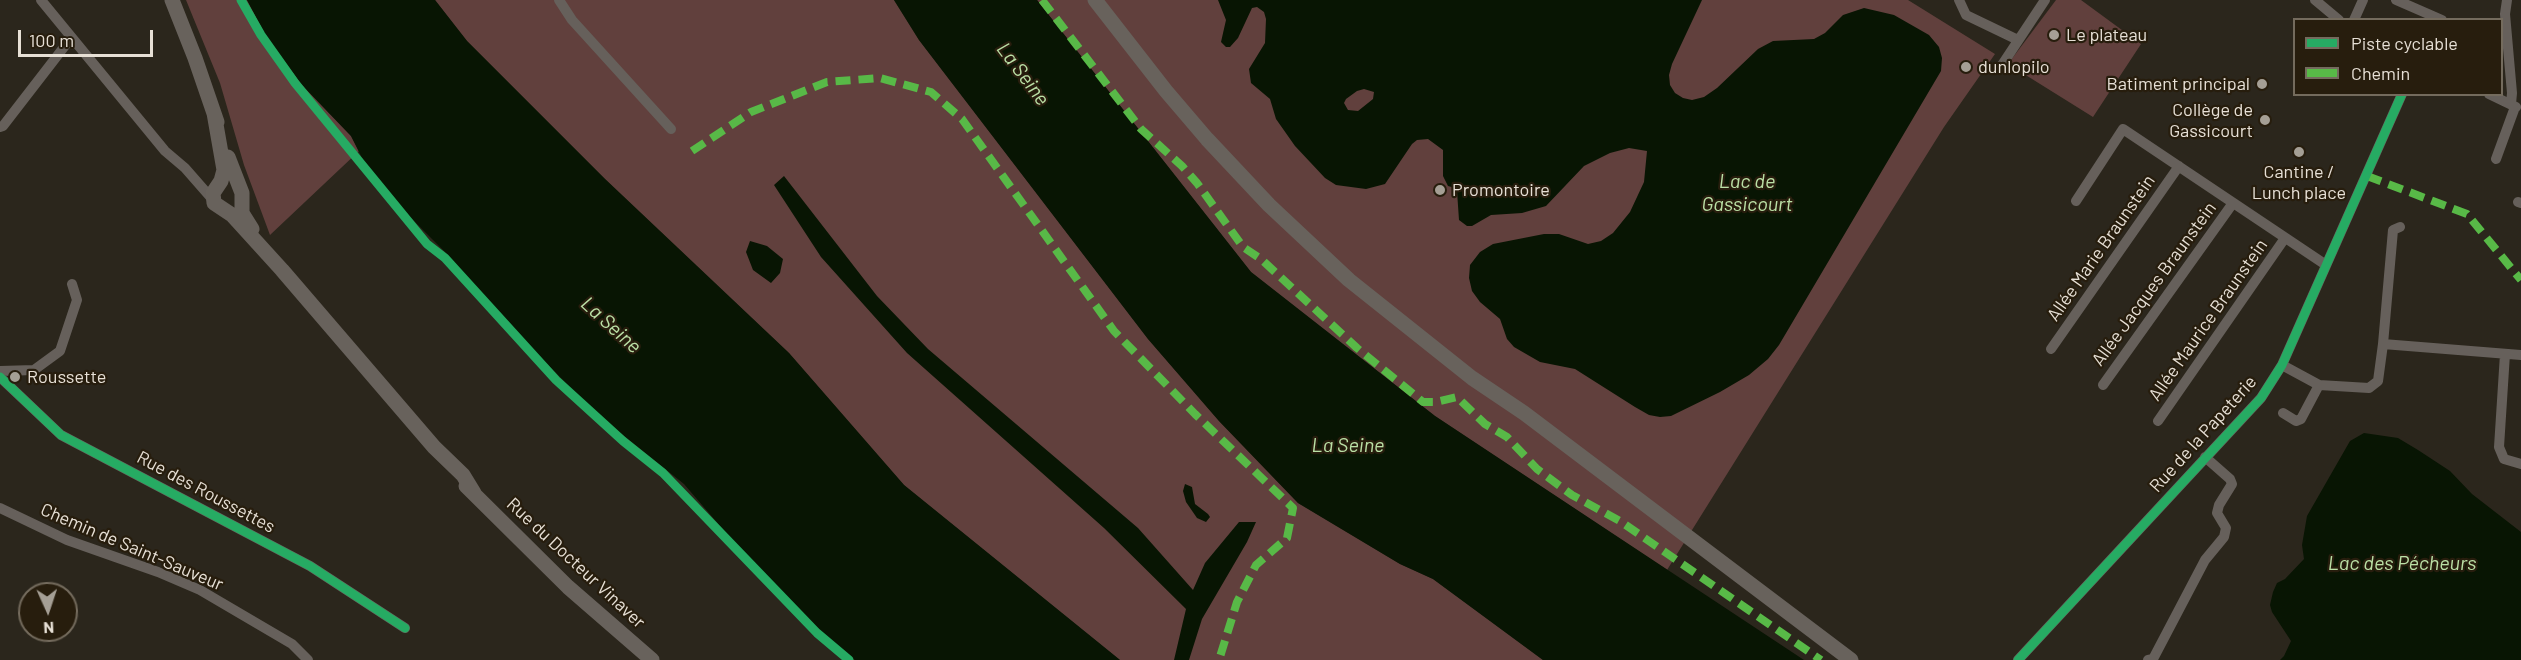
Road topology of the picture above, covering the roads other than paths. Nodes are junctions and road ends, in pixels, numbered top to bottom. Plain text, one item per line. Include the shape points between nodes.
1 (41, 0) edge
2 (172, 0) edge
3 (559, 0) edge
4 (1095, 0) edge
5 (1959, 0) edge
6 (2031, 0) edge
7 (2315, 0) edge
8 (2363, 0) edge
9 (2396, 0) edge
10 (2507, 0) edge
11 (2043, 4) edge
12 (2337, 18) edge
13 (2355, 18) edge
14 (2437, 18) edge
15 (71, 38) junction
16 (2018, 40) junction
17 (2505, 46) edge
18 (2002, 64) dead end
19 (2401, 96) edge
20 (2493, 96) edge
21 (2516, 107) edge
22 (214, 113) junction
23 (0, 127) edge
24 (670, 129) dead end
25 (2496, 159) dead end
26 (2179, 166) junction
27 (240, 193) junction
28 (217, 195) junction
29 (2076, 201) dead end
30 (2233, 203) junction
31 (2400, 227) dead end
32 (2285, 238) junction
33 (2326, 266) junction
34 (282, 270) junction
35 (72, 285) dead end
36 (2383, 344) junction
37 (2050, 349) dead end
38 (2505, 354) junction
39 (2521, 355) edge
40 (2282, 365) junction
41 (0, 371) edge
42 (0, 377) edge
43 (2103, 385) dead end
44 (2319, 385) junction
45 (2283, 413) dead end
46 (2158, 421) dead end
47 (2205, 457) junction
48 (2521, 464) edge
49 (0, 508) edge
50 (405, 628) dead end
51 (308, 660) edge
52 (652, 660) edge
53 (1851, 660) edge
54 (2018, 660) edge
55 (2148, 660) edge

1 - 15 street, Rue du Docteur Vinaver
2 - 22 main road
3 - 24 street via 572,20
4 - 53 main road via 1207,139 1269,205 1349,280 1472,378
5 - 16 street via 1966,15
6 - 11 street
7 - 12 street
8 - 13 street
9 - 14 street
10 - 17 street
11 - 16 street
15 - 23 street
15 - 28 street, Rue du Docteur Vinaver via 165,151 197,183
16 - 18 street
17 - 21 street
19 - 33 street, Rue de la Papeterie
20 - 21 street
21 - 25 street
22 - 27 main road, Rue du Docteur Vinaver
22 - 28 main road via 224,170
26 - 29 street via 2123,129
26 - 30 street
26 - 37 street, Allée Marie Braunstein
27 - 28 main road via 228,181
27 - 28 main road via 234,209
27 - 34 main road, Rue du Docteur Vinaver via 246,221
28 - 34 main road, Rue du Docteur Vinaver
30 - 32 street
30 - 43 street, Allée Jacques Braunstein
31 - 36 street via 2393,230
32 - 33 street
32 - 46 street, Allée Maurice Braunstein
33 - 40 street, Rue de la Papeterie
34 - 52 main road, Rue du Docteur Vinaver via 434,447 463,475 474,493 561,580
35 - 41 street via 77,300 60,351 34,370
36 - 38 street
36 - 44 street via 2378,381 2369,388
38 - 39 street
38 - 48 street via 2499,447 2504,459
40 - 44 street
40 - 47 street, Rue de la Papeterie via 2261,398
42 - 50 street, Rue des Roussettes via 61,435 310,566
44 - 45 street via 2301,419 2296,421
47 - 54 street, Rue de la Papeterie
47 - 55 street via 2232,484 2218,505 2217,513 2226,528 2224,537 2205,560 2153,659
49 - 51 street, Chemin de Saint-Sauveur via 66,540 200,590 292,644

